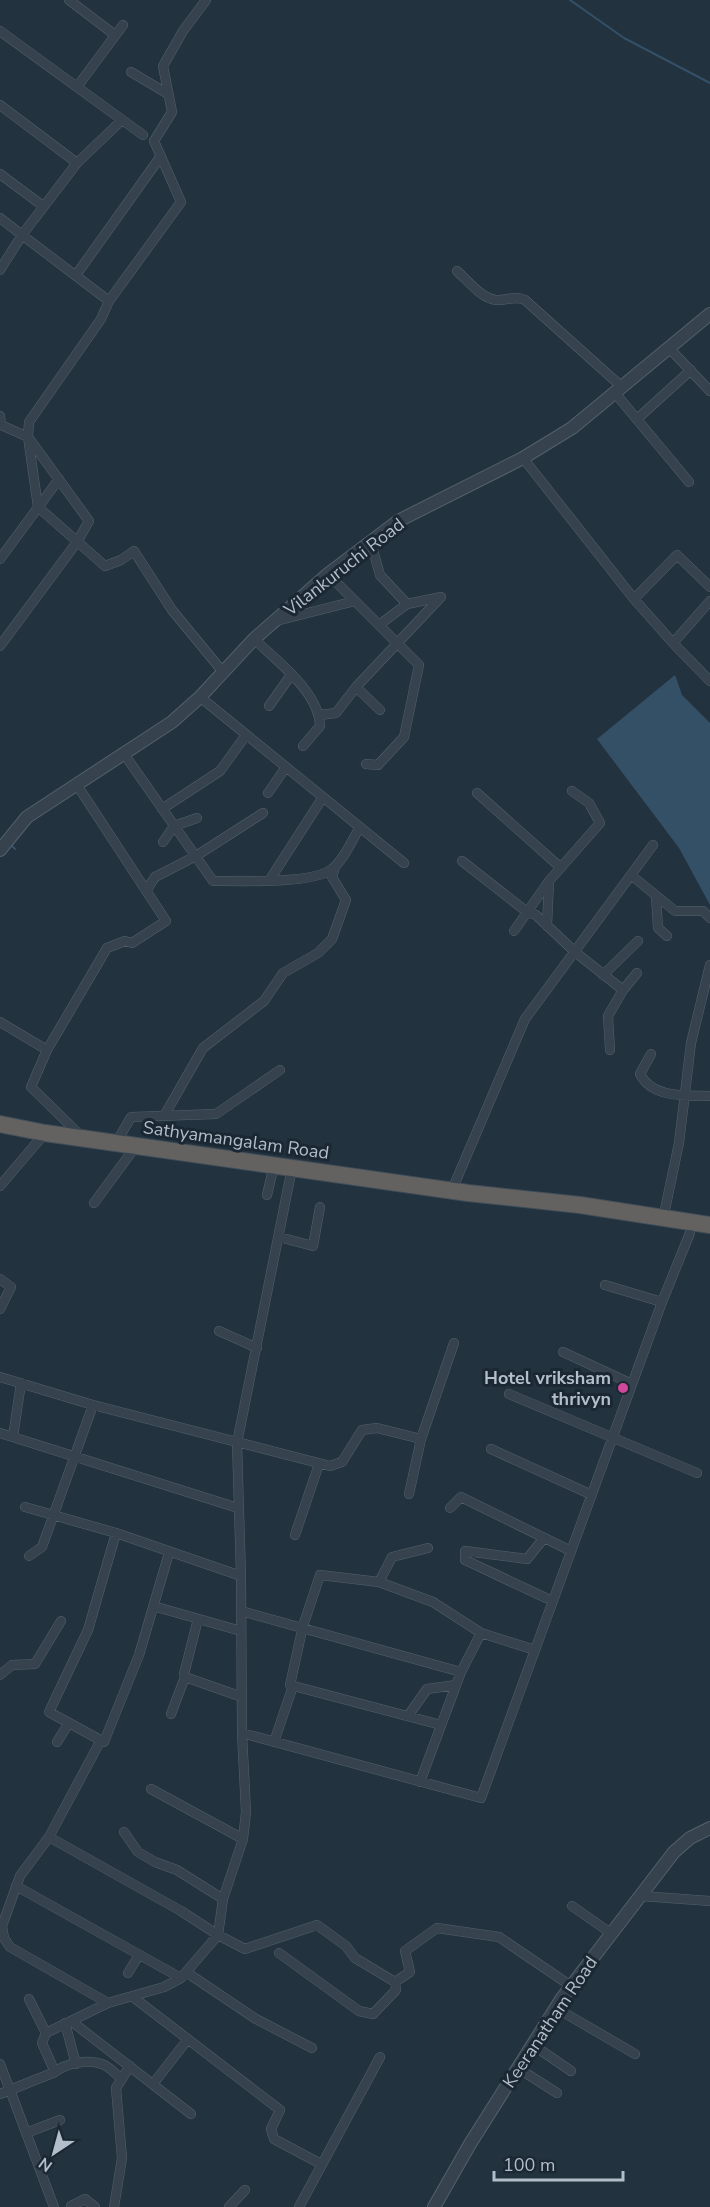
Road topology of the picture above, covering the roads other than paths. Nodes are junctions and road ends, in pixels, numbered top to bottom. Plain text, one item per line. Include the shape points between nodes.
1 (69, 0) edge
2 (206, 0) edge
3 (123, 25) dead end
4 (0, 30) edge
5 (115, 35) junction
6 (131, 72) dead end
7 (77, 87) junction
8 (168, 94) junction
9 (0, 105) edge
10 (122, 120) junction
11 (142, 135) dead end
12 (161, 156) junction
13 (77, 163) junction
14 (0, 174) edge
15 (43, 206) junction
16 (0, 218) edge
17 (22, 235) junction
18 (0, 270) edge
19 (457, 272) dead end
20 (76, 275) junction
21 (109, 301) junction
22 (710, 314) edge
23 (669, 348) junction
24 (691, 370) junction
25 (619, 390) junction
26 (710, 391) edge
27 (0, 416) edge
28 (637, 419) junction
29 (28, 437) junction
30 (523, 458) junction
31 (59, 479) junction
32 (689, 482) dead end
33 (38, 507) junction
34 (77, 542) junction
35 (371, 543) junction
36 (0, 559) edge
37 (328, 574) junction
38 (710, 587) edge
39 (634, 599) junction
40 (355, 601) junction
41 (710, 601) edge
42 (407, 604) junction
43 (274, 622) junction
44 (380, 625) junction
45 (254, 639) junction
46 (397, 643) junction
47 (673, 643) junction
48 (0, 646) edge
49 (223, 672) junction
50 (291, 675) junction
51 (710, 680) edge
52 (356, 687) junction
53 (200, 697) junction
54 (269, 706) dead end
55 (381, 710) dead end
56 (320, 715) junction
57 (246, 735) junction
58 (303, 746) dead end
59 (124, 754) junction
60 (366, 764) dead end
61 (286, 768) junction
62 (77, 785) junction
63 (572, 791) dead end
64 (268, 793) dead end
65 (477, 793) dead end
66 (323, 797) junction
67 (162, 809) junction
68 (263, 813) dead end
69 (197, 818) dead end
70 (174, 826) junction
71 (360, 827) junction
72 (163, 842) dead end
73 (5, 844) edge
74 (653, 845) dead end
75 (196, 856) junction
76 (462, 861) dead end
77 (404, 863) dead end
78 (335, 867) junction
79 (560, 867) junction
80 (631, 876) junction
81 (269, 881) junction
82 (549, 881) junction
83 (146, 891) junction
84 (656, 896) junction
85 (527, 912) junction
86 (710, 918) edge
87 (547, 926) junction
88 (514, 931) dead end
89 (667, 936) dead end
90 (638, 941) dead end
91 (575, 952) junction
92 (710, 965) edge
93 (637, 973) dead end
94 (603, 975) junction
95 (623, 990) junction
96 (0, 1022) edge
97 (47, 1050) junction
98 (610, 1050) dead end
99 (651, 1054) dead end
100 (280, 1070) dead end
101 (685, 1095) junction
102 (710, 1096) edge
103 (164, 1116) junction
104 (0, 1124) edge
105 (45, 1133) junction
106 (82, 1138) junction
107 (116, 1143) junction
108 (136, 1146) junction
109 (274, 1165) junction
110 (292, 1168) junction
111 (0, 1186) edge
112 (460, 1192) junction
113 (267, 1195) dead end
114 (94, 1203) dead end
115 (320, 1207) dead end
116 (663, 1219) junction
117 (710, 1226) edge
118 (690, 1233) junction
119 (710, 1236) edge
120 (279, 1237) junction
121 (0, 1279) edge
122 (605, 1285) dead end
123 (662, 1302) junction
124 (0, 1309) edge
125 (219, 1331) dead end
126 (454, 1343) dead end
127 (257, 1348) junction
128 (563, 1352) dead end
129 (0, 1377) edge
130 (21, 1383) junction
131 (632, 1384) junction
132 (509, 1394) dead end
133 (93, 1405) junction
134 (0, 1432) edge
135 (13, 1437) junction
136 (613, 1437) junction
137 (421, 1439) junction
138 (237, 1443) junction
139 (491, 1449) dead end
140 (74, 1456) junction
141 (319, 1464) junction
142 (697, 1473) dead end
143 (409, 1494) dead end
144 (592, 1495) junction
145 (25, 1507) dead end
146 (238, 1508) junction
147 (450, 1508) dead end
148 (53, 1515) junction
149 (116, 1533) junction
150 (295, 1535) dead end
151 (544, 1538) junction
152 (428, 1548) dead end
153 (571, 1551) junction
154 (169, 1552) junction
155 (29, 1556) dead end
156 (241, 1576) junction
157 (379, 1582) junction
158 (546, 1598) dead end
159 (153, 1606) junction
160 (241, 1611) junction
161 (198, 1619) junction
162 (61, 1622) dead end
163 (303, 1626) junction
164 (241, 1631) junction
165 (482, 1633) junction
166 (535, 1650) junction
167 (461, 1672) junction
168 (0, 1676) edge
169 (185, 1677) junction
170 (456, 1685) junction
171 (293, 1686) junction
172 (242, 1697) junction
173 (171, 1714) dead end
174 (408, 1716) junction
175 (69, 1723) junction
176 (441, 1725) junction
177 (242, 1733) junction
178 (101, 1740) junction
179 (57, 1742) dead end
180 (274, 1742) junction
181 (420, 1782) junction
182 (151, 1789) dead end
183 (710, 1828) edge
184 (124, 1832) dead end
185 (49, 1838) junction
186 (243, 1839) junction
187 (16, 1886) junction
188 (641, 1896) junction
189 (224, 1899) junction
190 (710, 1901) edge
191 (572, 1906) dead end
192 (612, 1934) junction
193 (218, 1935) junction
194 (279, 1953) dead end
195 (139, 1955) junction
196 (128, 1973) dead end
197 (184, 1975) junction
198 (395, 1982) junction
199 (571, 1986) junction
200 (133, 1997) junction
201 (28, 1999) dead end
202 (108, 2003) junction
203 (556, 2008) junction
204 (68, 2022) junction
205 (46, 2033) junction
206 (188, 2039) junction
207 (533, 2045) junction
208 (312, 2048) dead end
209 (635, 2054) dead end
210 (380, 2057) dead end
211 (0, 2064) edge
212 (76, 2064) junction
213 (130, 2067) junction
214 (518, 2068) junction
215 (571, 2071) dead end
216 (55, 2072) junction
217 (122, 2079) junction
218 (153, 2084) junction
219 (10, 2090) junction
220 (557, 2093) dead end
221 (0, 2094) edge
222 (191, 2114) dead end
223 (60, 2120) dead end
224 (26, 2133) junction
225 (321, 2164) junction
226 (245, 2190) dead end
227 (71, 2206) edge
228 (54, 2207) edge
229 (95, 2207) edge
230 (114, 2207) edge
231 (229, 2207) edge
232 (299, 2207) edge
233 (434, 2207) edge

1 - 5 street
2 - 8 street via 163,66
3 - 5 street
4 - 7 street
5 - 7 street
6 - 8 street
7 - 10 street
8 - 12 street via 172,112 154,141
9 - 13 street
10 - 11 street
10 - 13 street
12 - 20 street
12 - 21 street via 181,202
13 - 15 street
14 - 15 street
15 - 17 street
16 - 17 street
17 - 18 street
17 - 20 street
19 - 25 street via 490,298 525,300
20 - 21 street
21 - 29 street via 101,319 30,422
22 - 23 street, Vilankuruchi Road
23 - 24 street
23 - 25 street, Vilankuruchi Road
24 - 26 street
24 - 28 street
25 - 28 street
25 - 30 street, Vilankuruchi Road via 572,428
27 - 29 street via 1,425
28 - 32 street
29 - 31 street
29 - 33 street
30 - 35 street, Vilankuruchi Road via 398,521
30 - 39 street
31 - 33 street
31 - 34 street via 89,521
33 - 34 street
33 - 36 street
34 - 48 street
34 - 49 street via 105,566 134,551 172,610
35 - 37 street, Vilankuruchi Road
35 - 42 street via 380,575
37 - 40 street
37 - 43 street, Vilankuruchi Road
38 - 39 street via 677,555
39 - 47 street
40 - 43 street
40 - 44 street
41 - 47 street
42 - 44 street
42 - 46 street via 441,597
43 - 45 street, Vilankuruchi Road
44 - 46 street
45 - 49 street, Vilankuruchi Road
45 - 50 street
46 - 52 street
46 - 60 street via 419,665 404,737 378,765
47 - 51 street
49 - 53 street, Vilankuruchi Road
50 - 54 street
50 - 56 street via 308,692
52 - 55 street
52 - 56 street via 336,713
53 - 57 street
53 - 59 street, Vilankuruchi Road via 172,722
56 - 58 street via 320,726
57 - 61 street
57 - 67 street via 220,771
59 - 62 street, Vilankuruchi Road
59 - 67 street
61 - 64 street
61 - 66 street
62 - 73 street, Vilankuruchi Road via 27,817
62 - 83 street
63 - 79 street via 590,803 600,823
65 - 79 street
66 - 71 street
66 - 81 street
67 - 70 street
68 - 75 street
69 - 70 street
70 - 72 street
70 - 75 street
71 - 77 street
71 - 78 street
74 - 80 street
75 - 81 street via 213,881
75 - 83 street via 155,877
76 - 85 street
78 - 81 street via 325,875
78 - 103 street via 332,877 346,900 332,939 318,953 283,973 264,1000 203,1048
79 - 82 street
80 - 84 street
80 - 91 street
82 - 85 street
82 - 87 street
83 - 97 street via 166,921 132,943 125,941 107,948
84 - 86 street via 675,911 703,911
84 - 89 street via 658,928
85 - 87 street
85 - 88 street
87 - 91 street
90 - 94 street
91 - 94 street
91 - 112 street via 525,1019
92 - 101 street via 691,1043
93 - 95 street
94 - 95 street
95 - 98 street via 608,1016
96 - 97 street
97 - 106 street via 31,1087
99 - 101 street via 640,1074 644,1082 662,1093
100 - 103 street via 216,1114
101 - 102 street
101 - 116 street
103 - 107 street via 131,1117
104 - 105 highway, Sathyamangalam Road
105 - 106 highway, Sathyamangalam Road
105 - 111 street
106 - 107 highway, Sathyamangalam Road
107 - 108 highway, Sathyamangalam Road
108 - 109 highway, Sathyamangalam Road
108 - 114 street
109 - 110 highway, Sathyamangalam Road
109 - 113 street
110 - 112 highway, Sathyamangalam Road
110 - 120 street
112 - 116 highway, Sathyamangalam Road
112 - 118 highway, Sathyamangalam Road via 529,1209
115 - 120 street via 313,1246
116 - 117 highway, Sathyamangalam Road
118 - 119 highway, Sathyamangalam Road
118 - 123 street
120 - 127 street
121 - 124 street via 11,1287
122 - 123 street
123 - 131 street
125 - 127 street
126 - 137 street
127 - 138 street
128 - 131 street
129 - 130 street
130 - 133 street
130 - 135 street
131 - 136 street
132 - 136 street
133 - 138 street
133 - 140 street
134 - 135 street
135 - 140 street
136 - 142 street
136 - 144 street
137 - 141 street via 377,1428 362,1430 342,1462
137 - 143 street
138 - 141 street
138 - 146 street
139 - 144 street
140 - 146 street
140 - 148 street
141 - 150 street
144 - 153 street
145 - 148 street
146 - 156 street
147 - 151 street via 461,1497
148 - 149 street
148 - 155 street via 42,1547
149 - 154 street
149 - 175 street via 88,1630 49,1712
151 - 153 street
151 - 158 street via 526,1558 465,1551 465,1560
152 - 157 street via 392,1557
153 - 166 street
154 - 156 street
154 - 159 street
156 - 160 street
157 - 163 street via 320,1575
157 - 165 street via 433,1602
159 - 161 street
159 - 178 street via 139,1655 104,1742
160 - 163 street
160 - 164 street
161 - 164 street
161 - 169 street
162 - 168 street via 35,1664 12,1665
163 - 167 street
163 - 171 street via 290,1685
164 - 172 street
165 - 166 street
165 - 167 street
166 - 181 street via 481,1798
167 - 170 street
169 - 172 street
169 - 173 street
170 - 174 street via 427,1689
170 - 176 street
171 - 174 street
171 - 180 street
172 - 177 street
174 - 176 street
175 - 178 street
175 - 179 street
176 - 181 street
177 - 180 street
177 - 186 street via 246,1812
178 - 185 street
180 - 181 street
182 - 186 street
183 - 188 street, Keeranatham Road via 674,1852
184 - 189 street via 138,1852
185 - 187 street
185 - 193 street
186 - 189 street
187 - 195 street
187 - 202 street via 2,1926 10,1947
188 - 190 street
188 - 192 street, Keeranatham Road
189 - 193 street
191 - 192 street
192 - 199 street, Keeranatham Road
193 - 197 street
193 - 198 street via 245,1949 317,1925 346,1946 355,1958
194 - 198 street via 359,2011 373,2014 396,1990
195 - 196 street
195 - 197 street
197 - 200 street via 164,1987
197 - 208 street
198 - 199 street via 410,1972 405,1951 437,1928 500,1937
199 - 203 street, Keeranatham Road
200 - 202 street
200 - 206 street
201 - 205 street
202 - 204 street
203 - 207 street, Keeranatham Road
203 - 209 street
204 - 205 street
204 - 212 street
204 - 213 street
205 - 216 street via 42,2043
206 - 218 street
206 - 225 street via 280,2110 271,2129 274,2139
207 - 214 street, Keeranatham Road
207 - 215 street
210 - 225 street
211 - 219 street
212 - 216 street
212 - 217 street via 103,2064
213 - 217 street
213 - 218 street
214 - 220 street
214 - 233 street, Keeranatham Road
216 - 219 street
217 - 230 street via 116,2088 122,2158
218 - 222 street
219 - 221 street
219 - 224 street
223 - 224 street
224 - 228 street
225 - 232 street
226 - 231 street
227 - 229 street via 85,2199

